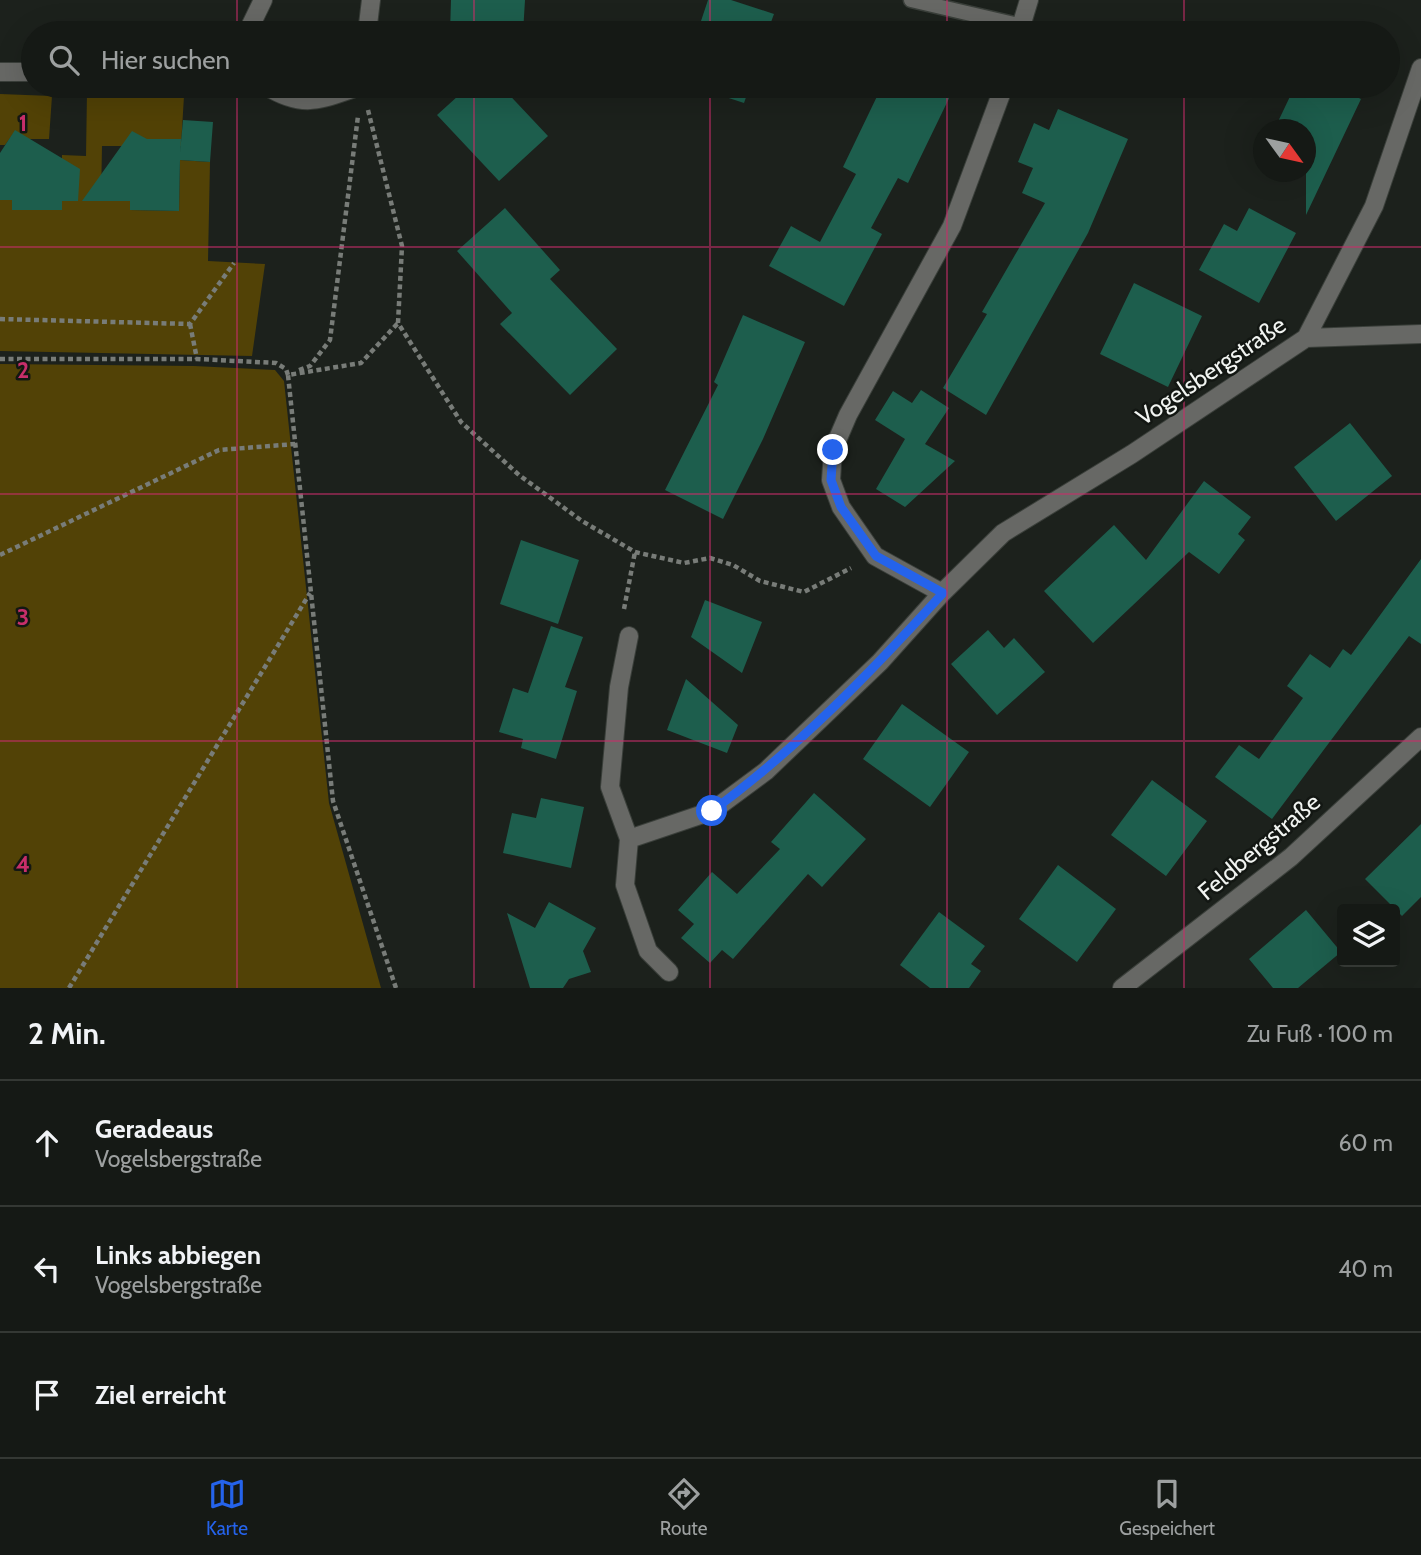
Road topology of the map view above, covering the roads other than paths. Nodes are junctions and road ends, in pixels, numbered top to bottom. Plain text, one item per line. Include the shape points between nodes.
1 (263, 0) edge
2 (371, 0) edge
3 (911, 0) edge
4 (1029, 0) edge
5 (253, 21) edge
6 (368, 21) edge
7 (988, 21) edge
8 (1023, 21) edge
9 (1421, 68) edge
10 (0, 72) edge
11 (21, 72) edge
12 (292, 98) edge
13 (334, 98) edge
14 (1000, 98) edge
15 (1421, 334) edge
16 (1306, 338) junction
17 (943, 593) junction
18 (629, 636) road end
19 (1421, 737) edge
20 (629, 839) junction
21 (669, 972) dead end
22 (1122, 988) edge

1 - 5 street
2 - 6 street
3 - 7 lane
4 - 8 street
9 - 16 street, Vogelsbergstraße via 1374,206
10 - 11 street
12 - 13 street via 309,103
14 - 17 street via 952,226 833,450 831,480 841,507 876,556
15 - 16 street
16 - 17 street, Vogelsbergstraße via 1003,533
17 - 20 street, Vogelsbergstraße via 880,662 766,772 712,811
18 - 20 street via 619,687 610,787
19 - 22 street, Feldbergstraße via 1291,857
20 - 21 street via 625,885 648,951

